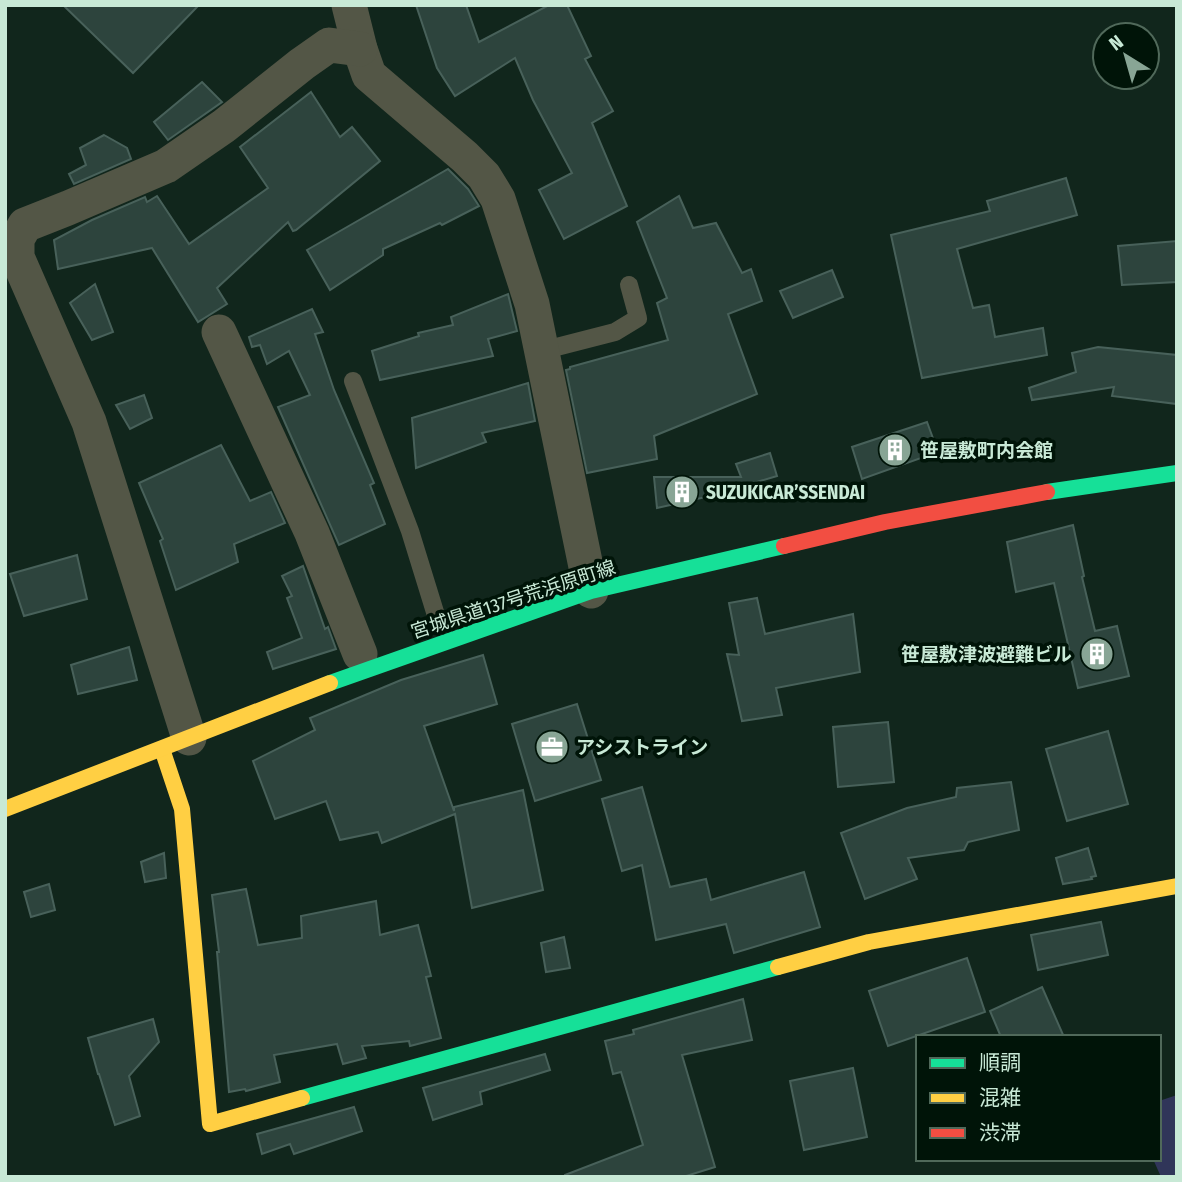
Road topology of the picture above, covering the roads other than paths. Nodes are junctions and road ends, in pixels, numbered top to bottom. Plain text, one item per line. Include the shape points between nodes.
1 (349, 5) edge
2 (360, 49) junction
3 (629, 285) dead end
4 (219, 332) dead end
5 (541, 351) junction
6 (353, 381) dead end
7 (1177, 472) edge
8 (591, 592) junction
9 (439, 625) dead end
10 (360, 653) dead end
11 (175, 744) junction
12 (5, 809) edge
13 (1177, 887) edge

1 - 2 street
2 - 5 street via 369,75 465,157 498,198 532,304
2 - 11 street via 329,46 166,166 25,225 17,239 17,257 104,464
3 - 5 lane via 638,317 615,332
4 - 10 street via 312,533
5 - 8 street
6 - 9 lane via 410,531
7 - 8 street, 宮城県道137号荒浜原町線 via 885,523
8 - 11 street, 宮城県道137号荒浜原町線 via 373,667
11 - 12 street, 宮城県道137号荒浜原町線
11 - 13 street via 210,1124 869,942

